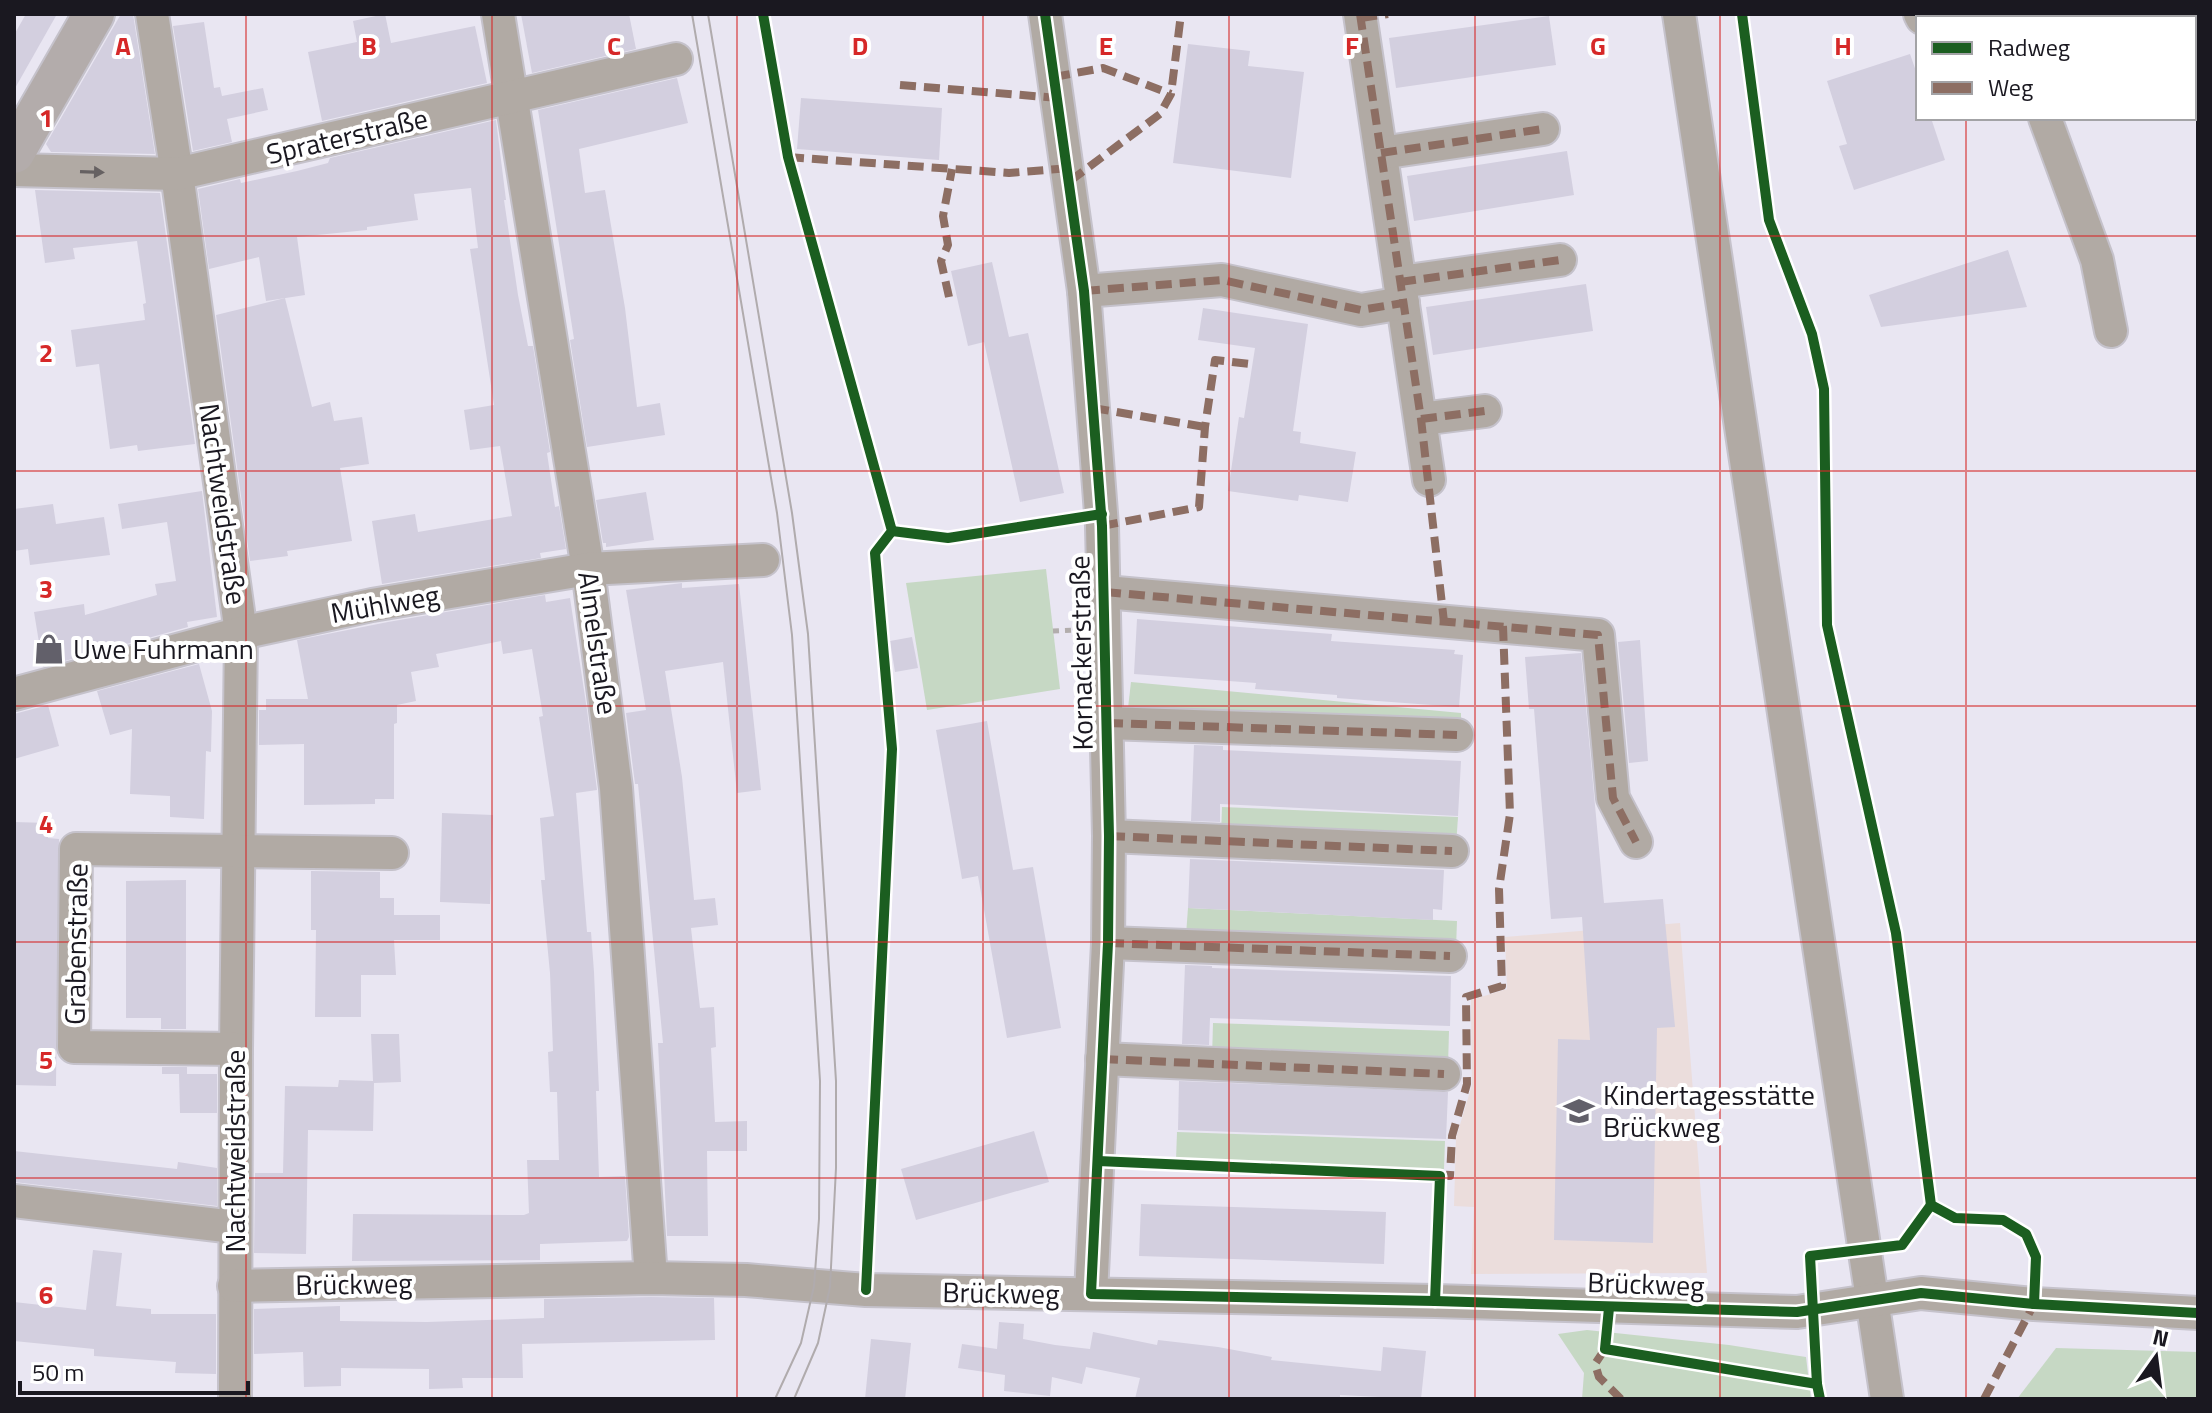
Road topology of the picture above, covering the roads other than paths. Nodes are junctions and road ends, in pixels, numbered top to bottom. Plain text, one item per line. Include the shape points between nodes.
1 (94, 14) edge
2 (152, 14) edge
3 (498, 14) edge
4 (1045, 14) edge
5 (1679, 14) edge
6 (1370, 15) edge
7 (676, 59) dead end
8 (511, 99) junction
9 (2046, 120) edge
10 (1543, 129) dead end
11 (14, 153) edge
12 (1381, 153) junction
13 (14, 170) edge
14 (177, 174) junction
15 (1560, 260) dead end
16 (1084, 291) junction
17 (1402, 292) junction
18 (2111, 331) dead end
19 (1485, 411) dead end
20 (1421, 419) junction
21 (1429, 480) dead end
22 (763, 560) dead end
23 (588, 569) junction
24 (1105, 592) junction
25 (241, 633) junction
26 (14, 694) edge
27 (1107, 723) junction
28 (1457, 735) dead end
29 (1109, 836) junction
30 (1636, 842) dead end
31 (239, 851) junction
32 (1452, 851) dead end
33 (392, 853) dead end
34 (1108, 943) junction
35 (1450, 956) dead end
36 (236, 1049) junction
37 (1102, 1059) junction
38 (1444, 1074) dead end
39 (14, 1201) edge
40 (234, 1227) junction
41 (651, 1278) junction
42 (234, 1286) junction
43 (1091, 1294) junction
44 (1872, 1300) junction
45 (2198, 1313) edge
46 (235, 1399) edge
47 (1887, 1399) edge

1 - 11 main road
2 - 14 street, Nachtweidstraße
3 - 8 street, Almelstraße
4 - 16 street, Kornackerstraße
5 - 44 street
6 - 12 street
7 - 8 street, Spraterstraße
8 - 14 street, Spraterstraße
8 - 23 street, Almelstraße
9 - 18 street via 2097,260
10 - 12 street
12 - 17 street
13 -> 14 street, Spraterstraße
14 - 25 street, Nachtweidstraße
15 - 17 street
16 - 17 street via 1222,280 1361,310
16 - 24 street, Kornackerstraße
17 - 20 street
19 - 20 street
20 - 21 street
22 - 23 street, Mühlweg
23 - 25 street, Mühlweg
23 - 41 street, Almelstraße via 616,788
24 - 27 street, Kornackerstraße
24 - 30 street, Kornackerstraße via 1598,635 1613,798
25 - 26 street, Mühlweg
25 - 31 street, Nachtweidstraße
27 - 28 street, Kornackerstraße
27 - 29 street, Kornackerstraße
29 - 32 street
29 - 34 street, Kornackerstraße
31 - 33 street, Grabenstraße
31 - 36 street, Nachtweidstraße
31 - 36 street, Grabenstraße via 76,849 74,1047
34 - 35 street
34 - 37 street, Kornackerstraße
36 - 40 street, Nachtweidstraße
37 - 38 street
37 - 43 street, Kornackerstraße
39 - 40 street
40 - 42 street, Nachtweidstraße
41 - 42 street, Brückweg
41 - 43 street, Brückweg via 866,1290
42 - 46 street, Nachtweidstraße
43 - 44 street, Brückweg via 1797,1312
44 - 45 street, Brückweg via 1921,1293
44 - 47 street

